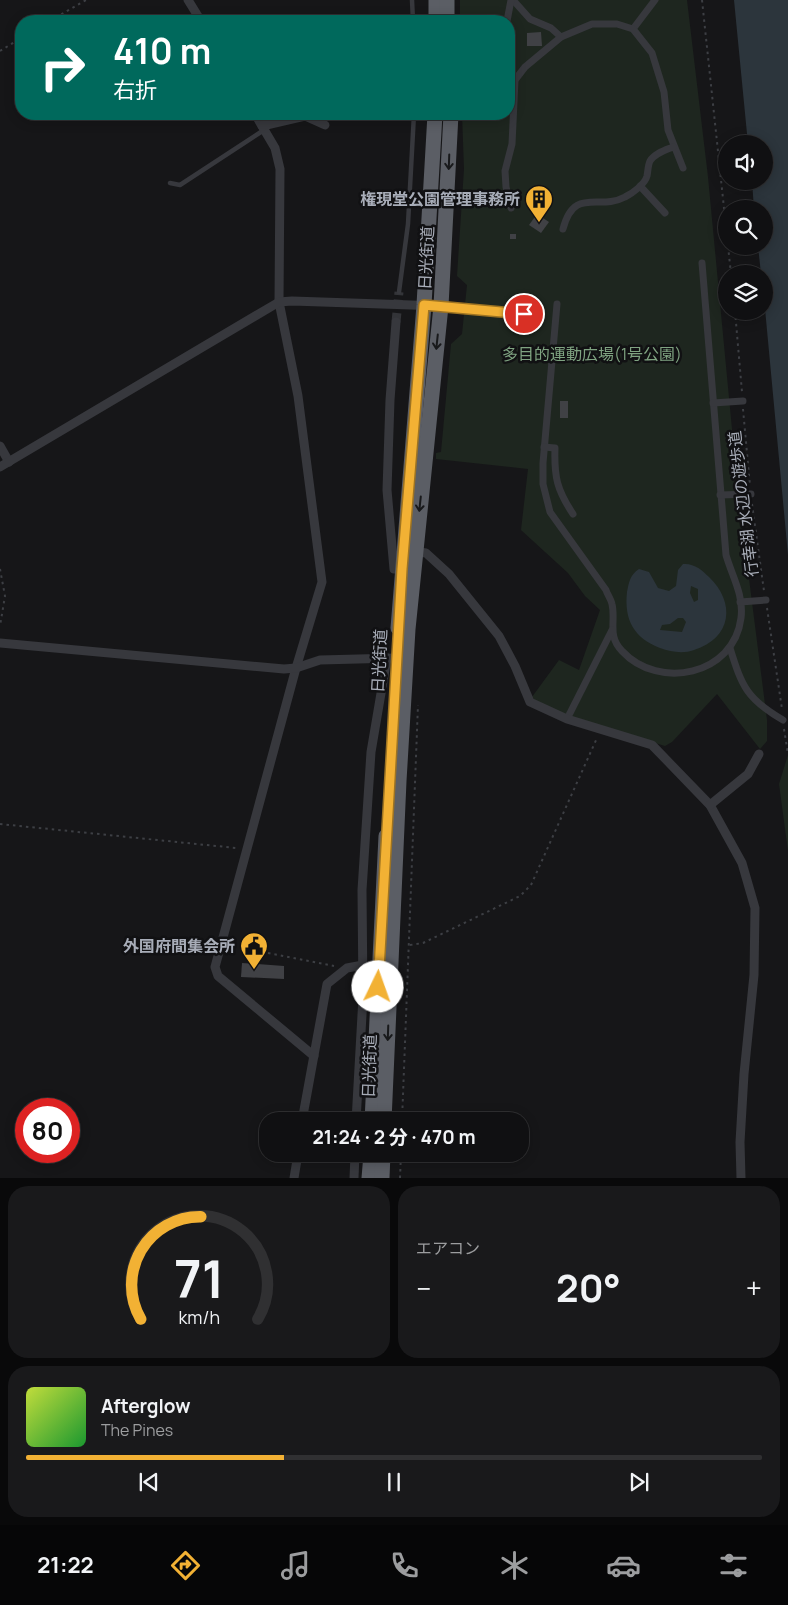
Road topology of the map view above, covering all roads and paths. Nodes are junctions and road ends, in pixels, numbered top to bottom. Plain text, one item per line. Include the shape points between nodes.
1 (86, 0) edge
2 (188, 0) edge
3 (412, 0) edge
4 (436, 0) edge
5 (447, 0) edge
6 (512, 0) edge
7 (655, 0) edge
8 (702, 0) edge
9 (60, 15) edge
10 (197, 15) edge
11 (413, 15) edge
12 (436, 15) edge
13 (447, 15) edge
14 (508, 15) edge
15 (633, 29) junction
16 (561, 36) junction
17 (15, 42) edge
18 (0, 51) edge
19 (515, 79) edge
20 (258, 120) edge
21 (291, 120) edge
22 (313, 120) edge
23 (414, 120) edge
24 (436, 120) edge
25 (451, 120) edge
26 (513, 120) edge
27 (324, 125) dead end
28 (263, 128) junction
29 (673, 147) junction
30 (683, 168) dead end
31 (170, 183) dead end
32 (640, 186) junction
33 (723, 200) edge
34 (511, 208) dead end
35 (665, 213) dead end
36 (563, 229) dead end
37 (702, 263) dead end
38 (399, 292) tunnel mouth
39 (279, 302) junction
40 (557, 304) dead end
41 (424, 305) junction
42 (441, 306) junction
43 (538, 315) dead end
44 (736, 320) edge
45 (396, 322) tunnel mouth
46 (742, 401) junction
47 (713, 403) junction
48 (0, 446) edge
49 (544, 447) junction
50 (9, 462) junction
51 (0, 467) edge
52 (751, 494) junction
53 (720, 495) junction
54 (573, 514) dead end
55 (409, 551) junction
56 (0, 569) edge
57 (402, 569) junction
58 (766, 600) junction
59 (740, 602) junction
60 (0, 626) edge
61 (612, 630) junction
62 (0, 642) edge
63 (730, 648) junction
64 (392, 658) junction
65 (296, 668) junction
66 (418, 705) dead end
67 (567, 719) junction
68 (783, 720) junction
69 (600, 730) junction
70 (759, 754) dead end
71 (788, 754) edge
72 (710, 805) junction
73 (0, 824) edge
74 (249, 850) junction
75 (410, 945) junction
76 (268, 953) dead end
77 (363, 965) junction
78 (347, 968) junction
79 (314, 1056) junction
80 (304, 1112) edge
81 (356, 1112) edge
82 (372, 1112) edge
83 (384, 1112) edge
84 (402, 1112) edge
85 (297, 1162) edge
86 (355, 1162) edge
87 (370, 1162) edge
88 (383, 1162) edge
89 (401, 1162) edge
90 (294, 1178) edge
91 (354, 1178) edge
92 (370, 1178) edge
93 (382, 1178) edge
94 (400, 1178) edge
95 (741, 1178) edge

1 - 9 path
2 - 10 street
3 - 11 lane
4 - 12 highway
5 - 13 highway
6 - 14 street
6 - 16 street via 530,20 551,28
7 - 15 street
8 - 33 path
15 - 16 street via 617,24 592,24
15 - 29 street via 655,62
16 - 19 street
17 - 18 path
20 - 28 street
21 - 28 street
22 - 27 street
23 - 38 lane via 408,224
24 - 41 highway, 日光街道
25 -> 42 highway, 日光街道
26 - 34 street via 512,144 505,171
28 - 31 lane via 180,185
28 - 39 street via 275,148 280,169
29 - 30 street
29 - 32 street via 656,154 650,161 646,180
32 - 35 street
32 - 36 street via 616,201 586,201 573,208 566,216
37 - 47 street
39 - 41 street
39 - 50 street
39 - 65 street via 298,396 322,582
40 - 49 street
41 - 42 street
41 - 55 highway, 日光街道
42 - 43 lane
42 -> 55 highway, 日光街道
44 - 46 path, 行幸湖 水辺の遊歩道
45 - 57 street via 387,490 394,569
46 - 47 street
46 - 52 path, 行幸湖 水辺の遊歩道
47 - 53 street
48 - 50 street
49 - 54 street via 555,448 554,471 560,495
49 - 61 street via 543,484 550,512 606,590 612,604
50 - 51 street
52 - 53 street
52 - 58 path, 行幸湖 水辺の遊歩道
53 - 59 street via 726,555 740,593
55 - 57 highway, 日光街道
55 - 67 street via 426,553 449,574 499,636 530,702
55 -> 83 highway, 日光街道
56 - 60 path via 4,596
57 - 64 highway, 日光街道
58 - 59 street
58 - 68 path, 行幸湖 水辺の遊歩道
59 - 63 street via 741,618
61 - 63 street via 622,652 661,672 691,673 706,667
61 - 67 street
62 - 65 street
63 - 68 street via 745,689 764,708
64 - 65 street via 320,660
64 - 77 street via 371,752 362,890
64 - 82 highway, 日光街道
65 - 74 street
66 - 75 path
67 - 69 street
68 - 71 path, 行幸湖 水辺の遊歩道
69 - 72 street via 652,745
69 - 75 path via 530,885 520,896 423,943
70 - 72 street via 748,774
72 - 95 street via 742,863 755,908 754,976 740,1142
73 - 74 path
74 - 79 street via 216,966 218,976
75 - 84 path
76 - 78 path
77 - 78 street
77 - 81 street
78 - 79 street via 327,984
79 - 80 street
85 - 90 street
86 - 91 street
87 - 92 highway
88 - 93 highway
89 - 94 path

